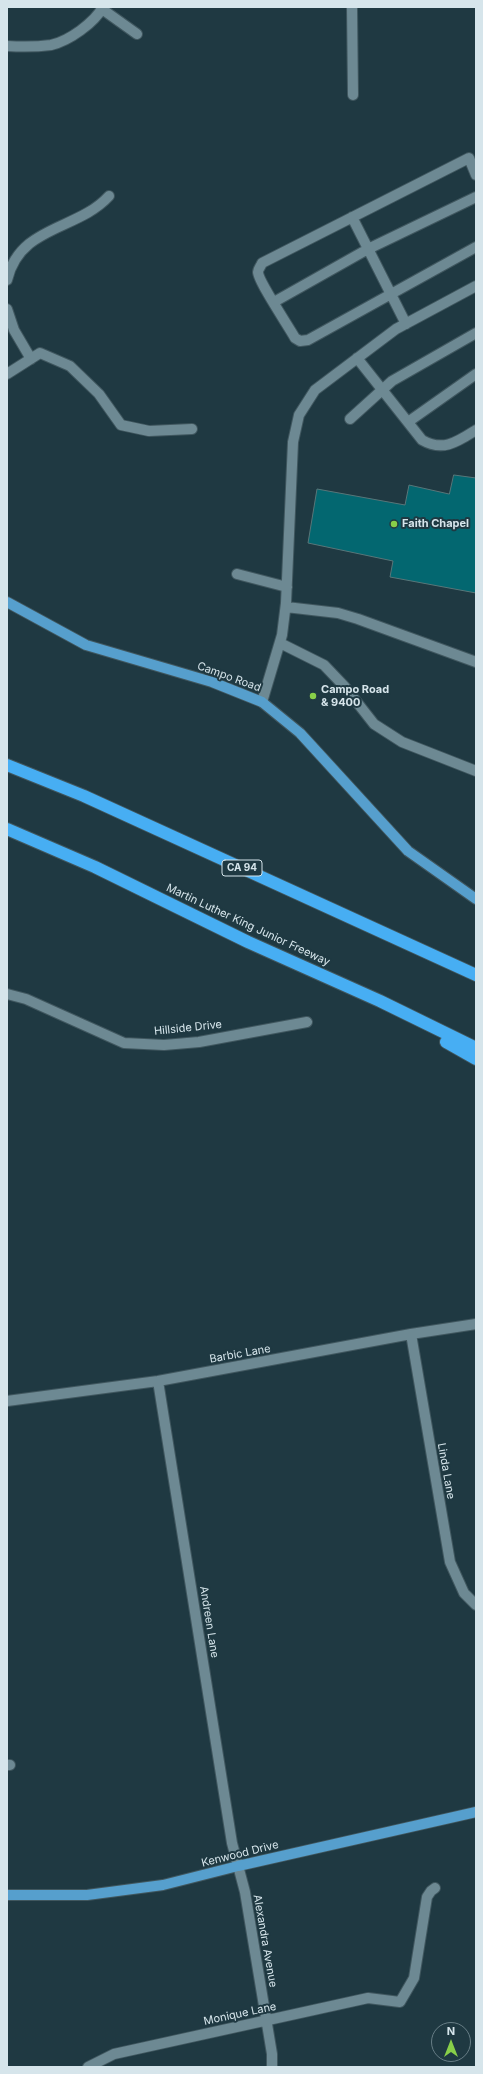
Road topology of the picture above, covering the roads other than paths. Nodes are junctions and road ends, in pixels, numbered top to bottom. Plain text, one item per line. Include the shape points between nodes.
1 (352, 7) edge
2 (102, 8) edge
3 (138, 34) dead end
4 (7, 46) edge
5 (353, 96) dead end
6 (472, 157) edge
7 (476, 175) edge
8 (109, 196) dead end
9 (476, 197) edge
10 (352, 217) junction
11 (476, 247) edge
12 (368, 249) junction
13 (7, 280) edge
14 (476, 286) edge
15 (392, 293) junction
16 (274, 302) junction
17 (7, 309) edge
18 (406, 324) junction
19 (476, 333) edge
20 (35, 356) junction
21 (357, 358) junction
22 (7, 374) edge
23 (476, 374) edge
24 (382, 390) junction
25 (350, 419) dead end
26 (408, 422) junction
27 (192, 430) dead end
28 (476, 430) edge
29 (237, 574) dead end
30 (287, 587) junction
31 (7, 602) edge
32 (286, 607) junction
33 (280, 644) junction
34 (476, 662) edge
35 (262, 702) junction
36 (7, 765) edge
37 (476, 771) edge
38 (7, 829) edge
39 (476, 899) edge
40 (476, 974) edge
41 (7, 994) edge
42 (380, 1001) junction
43 (307, 1022) dead end
44 (476, 1048) edge
45 (476, 1060) edge
46 (476, 1324) edge
47 (411, 1334) junction
48 (158, 1381) junction
49 (7, 1401) edge
50 (476, 1605) edge
51 (476, 1812) edge
52 (238, 1866) junction
53 (435, 1888) dead end
54 (7, 1895) edge
55 (266, 2021) junction
56 (88, 2067) edge
57 (272, 2067) edge

1 - 5 street
2 - 3 street
2 - 4 street via 85,28 52,44
6 - 7 street
6 - 10 street
8 - 13 street via 100,206 42,234 25,246 11,267
9 - 12 street
10 - 12 street
10 - 16 street via 262,263 258,271 260,278
11 - 15 street
12 - 15 street
12 - 16 street
14 - 18 street
15 - 16 street via 308,340 300,341
15 - 18 street
17 - 20 street via 14,330
18 - 21 street
19 - 24 street via 392,380
20 - 22 street
20 - 27 street via 70,366 99,394 121,425 149,431
21 - 24 street
21 - 30 street via 315,390 299,416 293,442
23 - 26 street
24 - 25 street
24 - 26 street
26 - 28 street via 422,440 432,445 444,446
29 - 30 street
30 - 32 street
31 - 35 main road, Campo Road via 86,645 212,682
32 - 33 street
32 - 34 street via 352,617
33 - 35 street
33 - 37 street via 324,665 379,728 402,742
35 - 39 main road, Campo Road via 300,733 408,851
36 - 40 highway, CA 94 via 91,800
38 - 42 highway, Martin Luther King Junior Freeway via 95,867 248,942
41 - 43 street, Hillside Drive via 26,999 124,1043 164,1045 199,1042
42 - 44 highway, Martin Luther King Junior Freeway
42 - 45 highway
46 - 47 street, Barbic Lane
47 - 48 street, Barbic Lane
47 - 50 street, Linda Lane via 450,1562 464,1593
48 - 49 street, Barbic Lane
48 - 52 street, Andreen Lane via 232,1843
51 - 52 main road, Kenwood Drive
52 - 54 main road, Kenwood Drive via 126,1891 54,1896
52 - 55 street, Alexandra Avenue via 245,1892
53 - 55 street, Monique Lane via 427,1897 414,1978 400,2002 368,1998
55 - 56 street, Monique Lane via 114,2054
55 - 57 street, Alexandra Avenue

